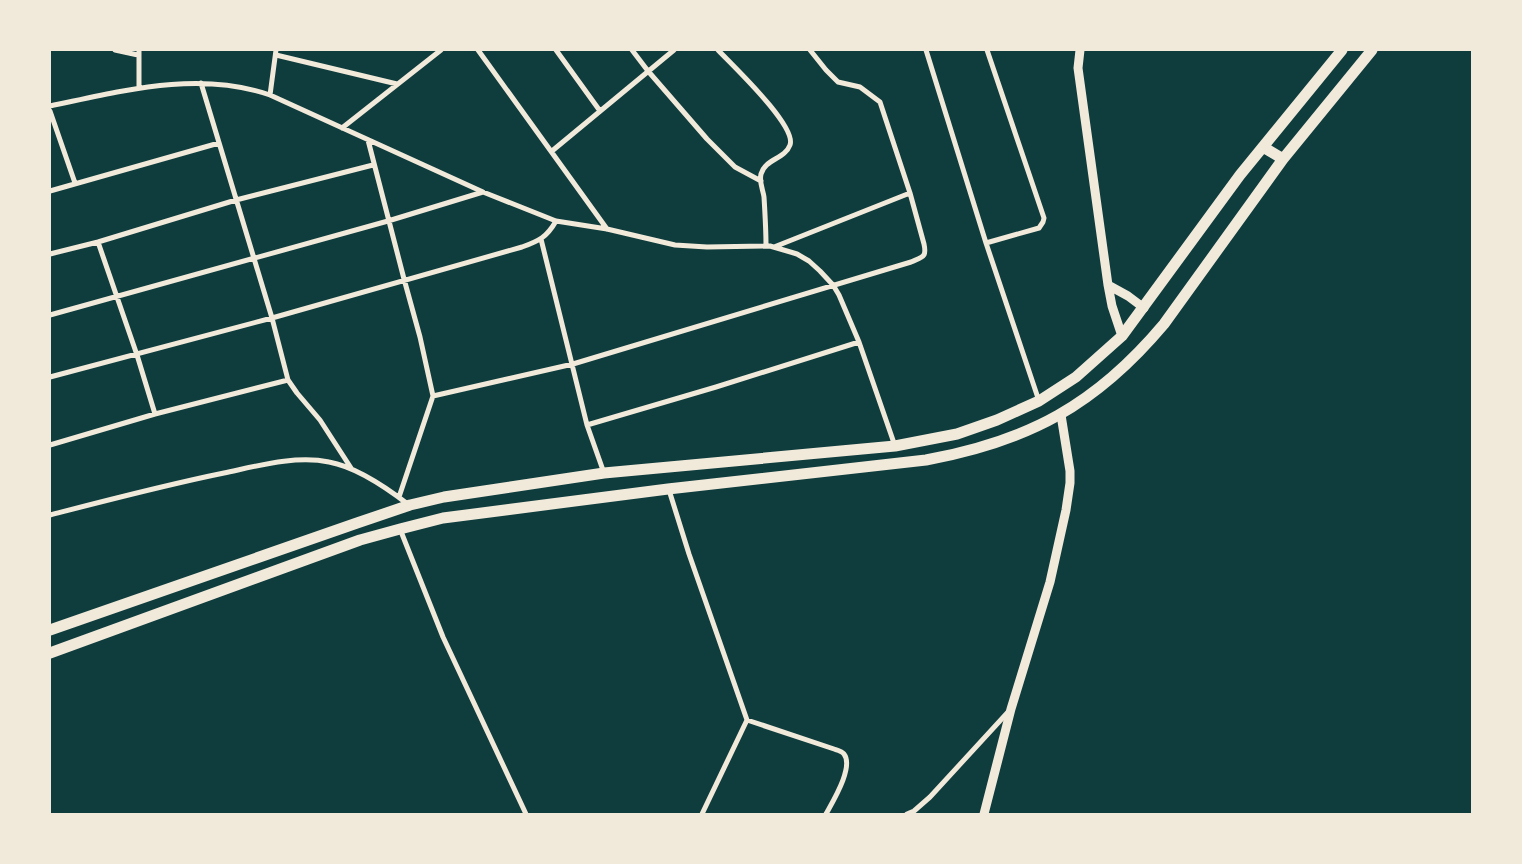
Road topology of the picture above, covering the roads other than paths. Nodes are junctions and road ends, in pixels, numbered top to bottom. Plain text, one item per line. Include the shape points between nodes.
1 (115, 50) edge
2 (441, 50) edge
3 (478, 50) edge
4 (556, 50) edge
5 (632, 50) edge
6 (674, 50) edge
7 (718, 50) edge
8 (810, 50) edge
9 (926, 50) edge
10 (987, 50) edge
11 (1080, 50) edge
12 (1342, 50) edge
13 (1372, 50) edge
14 (139, 52) edge
15 (276, 52) edge
16 (648, 71) junction
17 (201, 83) junction
18 (397, 84) junction
19 (138, 87) junction
20 (270, 95) junction
21 (50, 106) edge
22 (50, 111) edge
23 (600, 111) junction
24 (342, 128) junction
25 (368, 140) junction
26 (220, 143) junction
27 (1263, 147) junction
28 (552, 151) junction
29 (1283, 159) junction
30 (373, 165) junction
31 (761, 181) junction
32 (75, 183) junction
33 (50, 191) edge
34 (484, 192) junction
35 (910, 193) junction
36 (236, 200) junction
37 (556, 221) junction
38 (388, 222) junction
39 (607, 229) junction
40 (541, 239) junction
41 (98, 242) junction
42 (986, 243) junction
43 (766, 246) junction
44 (774, 247) junction
45 (50, 254) edge
46 (254, 258) junction
47 (404, 279) junction
48 (833, 285) junction
49 (1108, 285) junction
50 (118, 296) junction
51 (1144, 308) junction
52 (50, 315) edge
53 (272, 318) junction
54 (1122, 336) junction
55 (859, 342) junction
56 (137, 355) junction
57 (573, 364) junction
58 (50, 377) edge
59 (288, 380) junction
60 (433, 396) junction
61 (1040, 401) junction
62 (154, 414) junction
63 (1061, 415) junction
64 (587, 425) junction
65 (50, 445) edge
66 (895, 446) junction
67 (351, 468) junction
68 (604, 474) junction
69 (668, 489) junction
70 (399, 497) junction
71 (410, 505) junction
72 (50, 515) edge
73 (400, 529) junction
74 (50, 630) edge
75 (50, 653) edge
76 (1011, 709) junction
77 (747, 720) junction
78 (526, 814) edge
79 (702, 814) edge
80 (826, 814) edge
81 (907, 814) edge
82 (984, 814) edge

1 - 14 street
2 - 18 street
3 - 28 street
4 - 23 street
5 - 16 street
6 - 16 street
7 - 31 street via 770,105 791,138 789,148 764,168
8 - 35 street via 838,82 860,87 880,102
9 - 42 street
10 - 42 street via 1044,222 1039,228
11 - 49 street via 1078,68
12 - 27 main road
13 - 29 main road
14 - 19 street
15 - 18 street
15 - 20 street
16 - 23 street
16 - 31 street via 735,167
17 - 19 street
17 - 20 street via 236,86
17 - 26 street
18 - 24 street
19 - 21 street
20 - 24 street
22 - 32 street
23 - 28 street
24 - 25 street
25 - 30 street
25 - 34 street
26 - 32 street
26 - 36 street
27 - 29 main road
27 - 51 main road
28 - 39 street
29 - 63 main road via 1143,349 1113,377
30 - 36 street
30 - 38 street
31 - 43 street
32 - 33 street
34 - 37 street
34 - 38 street
35 - 44 street
35 - 48 street via 926,252 924,255 911,262
36 - 41 street
36 - 46 street
37 - 39 street
37 - 40 street
38 - 46 street
38 - 47 street
39 - 43 street via 675,244
40 - 47 street
40 - 57 street
41 - 45 street
41 - 50 street
42 - 61 street
43 - 44 street
44 - 48 street via 809,261
46 - 50 street
46 - 53 street
47 - 53 street
47 - 60 street
48 - 55 street
48 - 57 street
49 - 51 street
49 - 54 street
50 - 52 street
50 - 56 street
51 - 54 main road
53 - 56 street
53 - 59 street
54 - 61 main road via 1076,377
55 - 64 street
55 - 66 street
56 - 58 street
56 - 62 street
57 - 60 street
57 - 64 street
59 - 62 street
59 - 67 street via 320,420
60 - 70 street
61 - 66 main road via 957,434
62 - 65 street
63 - 69 main road via 1029,431 961,454
63 - 76 street via 1070,471 1066,510 1050,582
64 - 68 street
66 - 68 main road
67 - 70 street
67 - 72 street via 311,460 256,466 164,485
68 - 71 main road via 444,497
69 - 73 main road via 443,518
69 - 77 street
70 - 71 street
71 - 74 main road
73 - 75 main road via 332,550
73 - 78 street via 443,637
76 - 81 street via 930,797
76 - 82 street
77 - 79 street
77 - 80 street via 844,754 847,767 844,778

